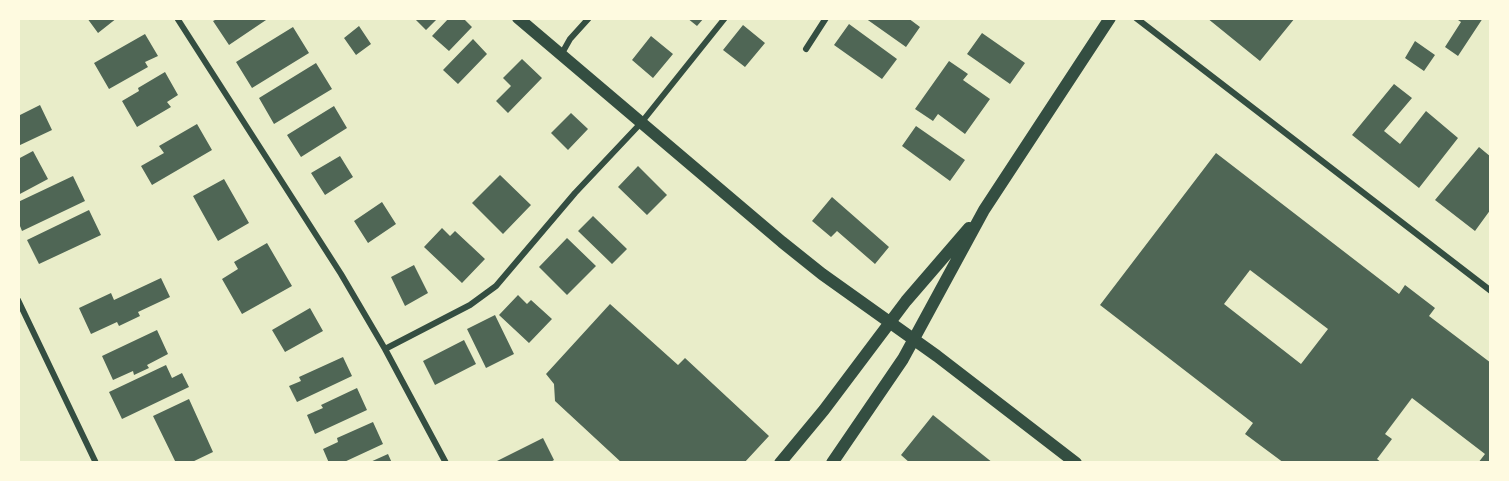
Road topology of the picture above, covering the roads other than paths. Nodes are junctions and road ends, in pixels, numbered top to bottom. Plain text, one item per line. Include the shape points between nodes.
1 (177, 18) edge
2 (518, 18) edge
3 (589, 18) edge
4 (725, 18) edge
5 (826, 18) edge
6 (1110, 18) edge
7 (1136, 18) edge
8 (806, 49) dead end
9 (561, 55) junction
10 (641, 123) junction
11 (984, 210) junction
12 (1491, 291) edge
13 (18, 300) edge
14 (889, 322) junction
15 (914, 340) junction
16 (385, 349) junction
17 (96, 463) edge
18 (446, 463) edge
19 (780, 463) edge
20 (832, 463) edge
21 (1076, 463) edge

1 - 16 street
2 - 9 main road
3 - 9 street
4 - 10 street
5 - 8 street
6 - 11 main road
7 - 12 street
9 - 10 main road
10 - 14 main road via 782,242
10 - 16 street via 574,193 496,285 470,305
11 - 14 main road
11 - 15 main road
13 - 17 street
14 - 15 main road
14 - 19 main road
15 - 20 main road
15 - 21 main road
16 - 18 street

